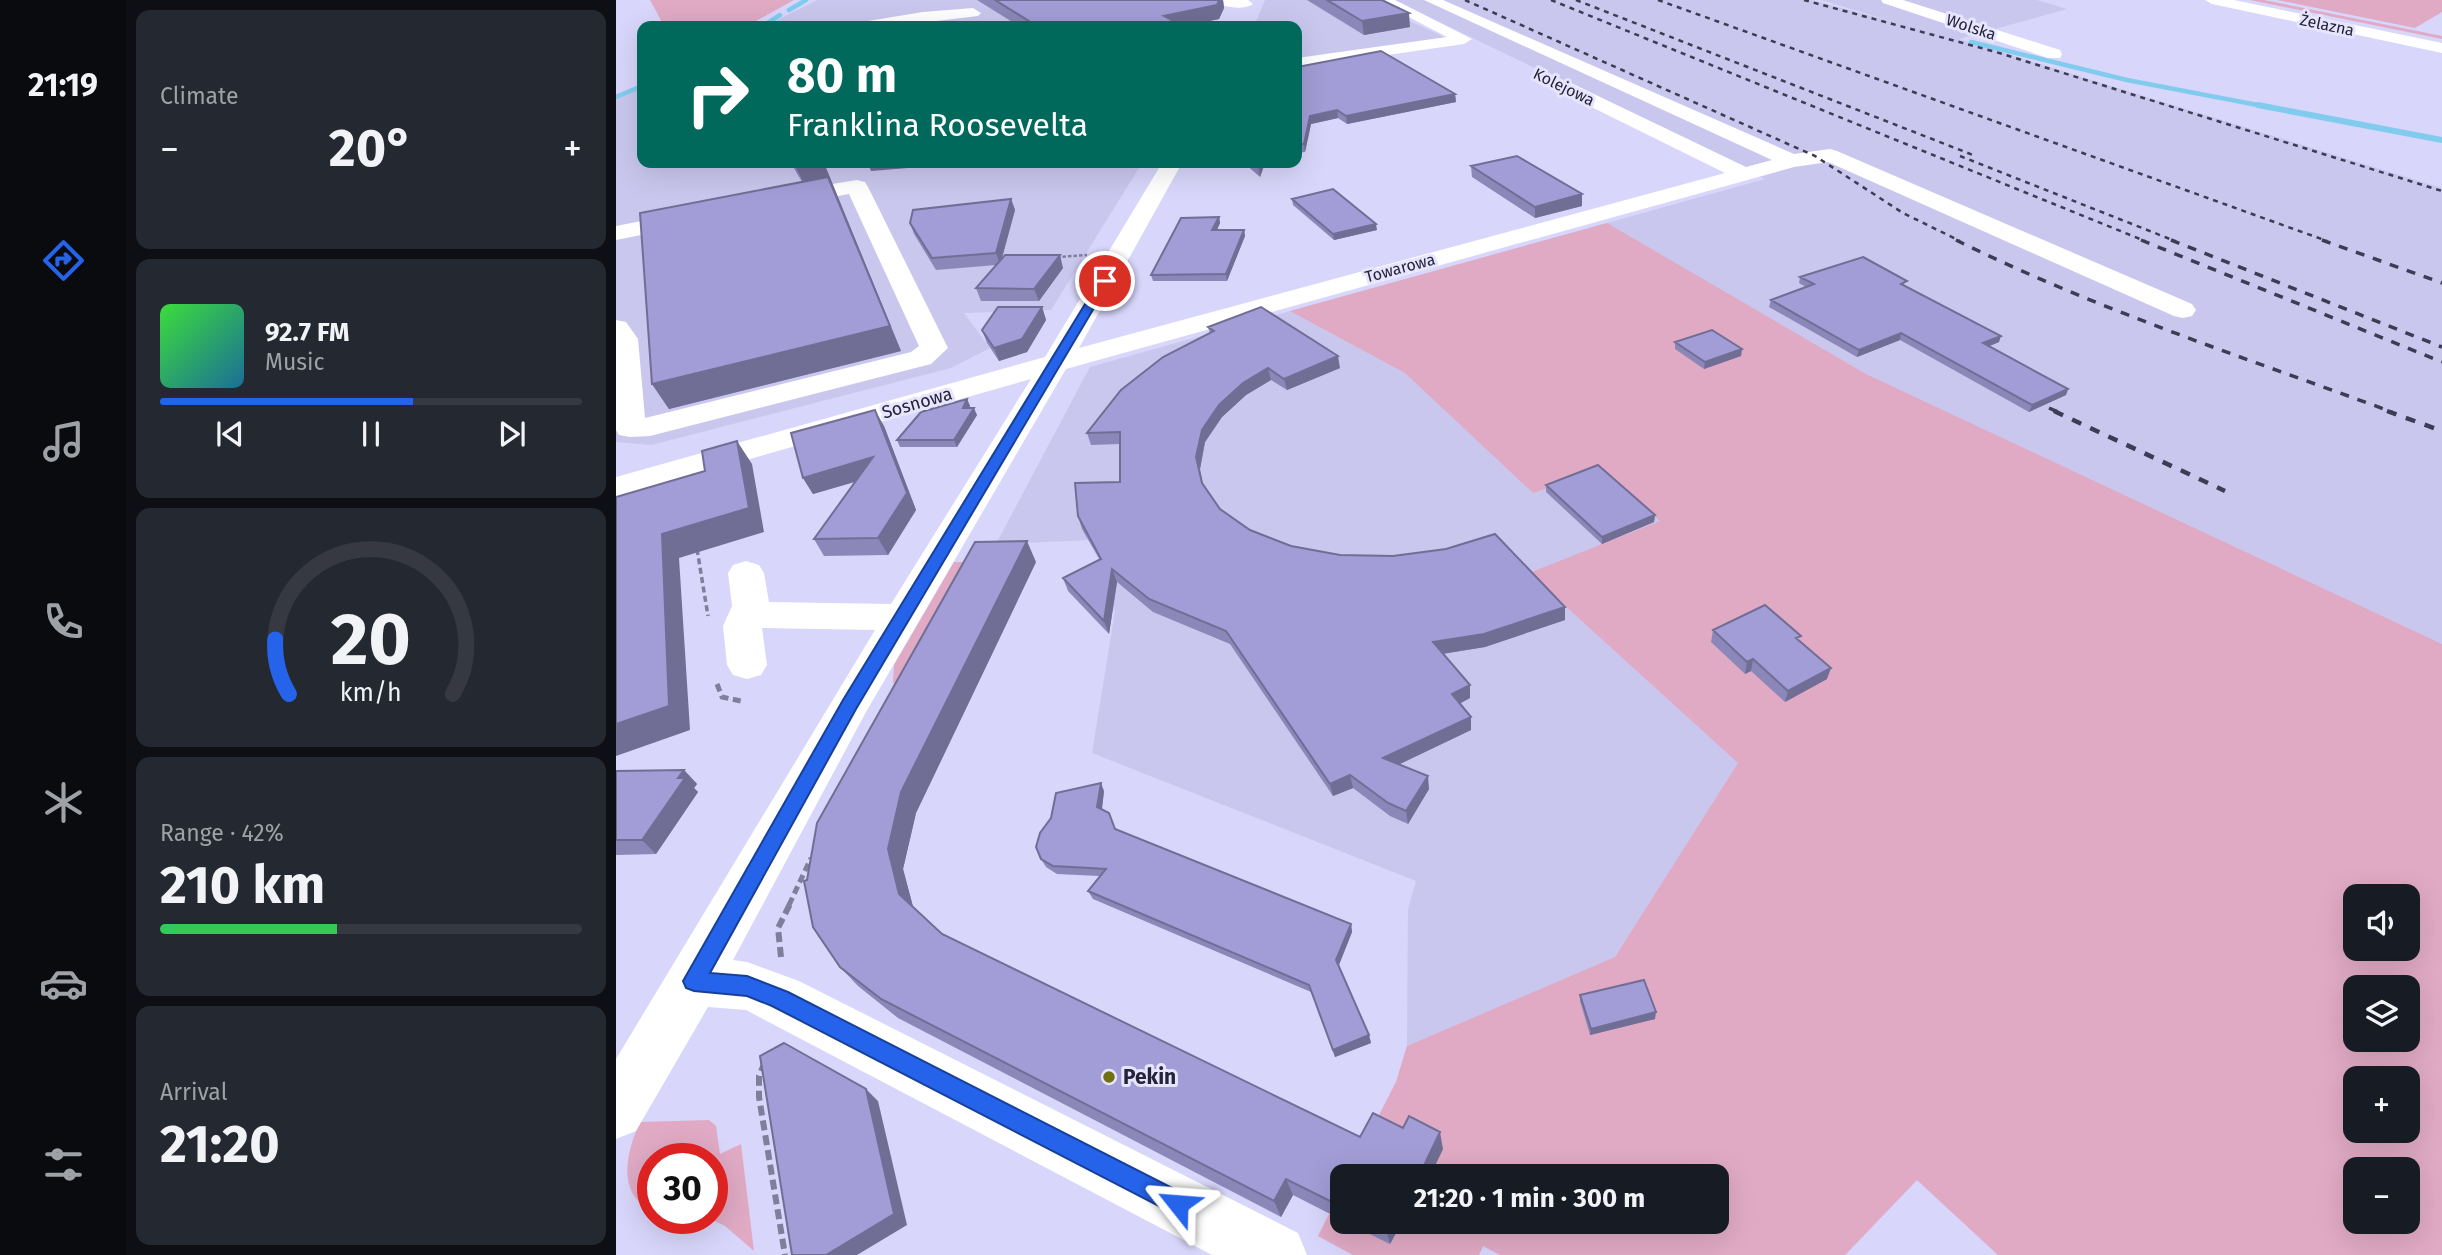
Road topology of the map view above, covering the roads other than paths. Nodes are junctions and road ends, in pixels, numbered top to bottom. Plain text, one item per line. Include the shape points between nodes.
1 (1218, 0) edge
2 (1383, 0) edge
3 (1431, 0) edge
4 (1888, 0) edge
5 (2212, 0) edge
6 (2238, 0) edge
7 (1246, 6) edge
8 (902, 21) edge
9 (989, 21) edge
10 (2442, 42) edge
11 (2442, 48) edge
12 (2054, 54) dead end
13 (1302, 62) edge
14 (1552, 81) dead end
15 (1792, 161) junction
16 (1169, 168) edge
17 (1744, 174) junction
18 (755, 205) edge
19 (717, 212) edge
20 (616, 233) edge
21 (2183, 310) dead end
22 (616, 328) edge
23 (1055, 363) junction
24 (827, 382) junction
25 (839, 426) junction
26 (616, 487) edge
27 (746, 573) dead end
28 (748, 615) junction
29 (902, 617) junction
30 (735, 682) dead end
31 (694, 981) junction
32 (616, 1111) edge
33 (1276, 1255) edge

1 - 7 street
2 - 13 street via 1471,42
3 - 15 street
4 - 12 street, Wolska
5 - 11 street, Żelazna
6 - 10 street, Żelazna
8 - 9 street via 968,8
14 - 17 street, Kolejowa
15 - 17 street, Towarowa
15 - 21 street, Towarowa via 1830,155
16 - 23 street
17 - 23 street, Towarowa
18 - 24 street via 858,187 934,348 921,358
19 - 20 street
22 - 24 street via 624,339 630,428 650,427
23 - 25 street, Sosnowa
23 - 29 street
24 - 25 street
25 - 26 street, Sosnowa
27 - 28 street
28 - 29 street
28 - 30 street via 742,626
29 - 31 street
31 - 32 street
31 - 33 street via 790,985

